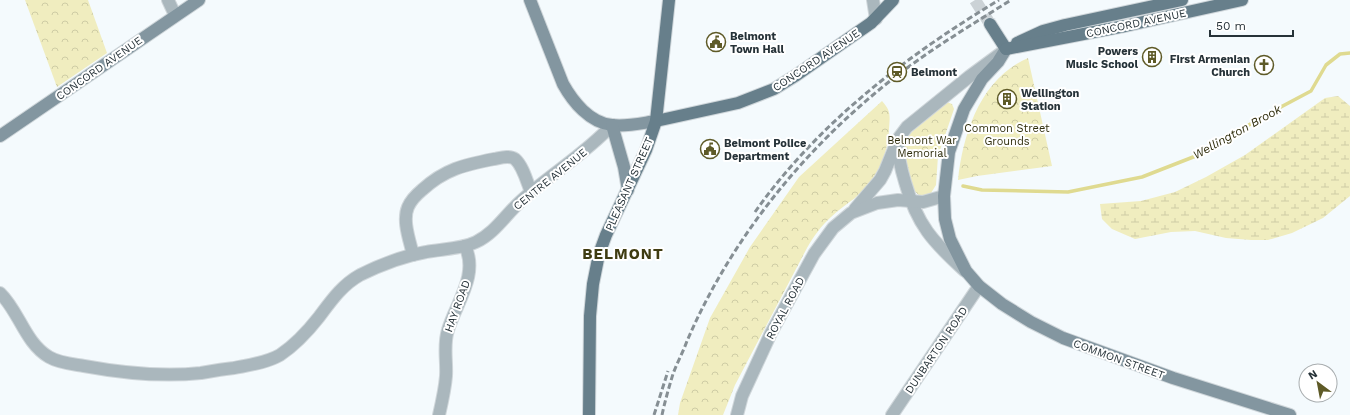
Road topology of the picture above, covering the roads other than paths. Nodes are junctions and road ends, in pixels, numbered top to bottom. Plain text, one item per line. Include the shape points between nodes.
1 (168, 0) edge
2 (199, 0) edge
3 (530, 0) edge
4 (669, 0) edge
5 (872, 0) edge
6 (894, 0) edge
7 (1182, 0) edge
8 (1242, 0) edge
9 (175, 16) junction
10 (876, 19) junction
11 (990, 24) tunnel mouth
12 (1006, 50) junction
13 (656, 121) junction
14 (612, 126) junction
15 (0, 136) edge
16 (898, 139) junction
17 (628, 190) junction
18 (531, 192) junction
19 (944, 196) junction
20 (910, 201) junction
21 (852, 213) junction
22 (466, 246) junction
23 (412, 255) junction
24 (966, 271) junction
25 (980, 286) junction
26 (0, 293) edge
27 (439, 415) edge
28 (589, 415) edge
29 (737, 415) edge
30 (892, 415) edge
31 (1286, 415) edge

1 - 9 street
2 - 9 main road, CONCORD AVENUE
3 - 14 main road, CONCORD AVENUE via 567,92 585,113
4 - 13 main road, PLEASANT STREET
5 - 10 street
6 - 10 main road, CONCORD AVENUE
7 - 12 main road, CONCORD AVENUE via 1065,24 1024,39
8 - 12 main road, CONCORD AVENUE
9 - 15 main road, CONCORD AVENUE
10 - 13 main road, CONCORD AVENUE via 796,76 769,91 738,103
11 - 12 main road
12 - 16 street via 910,124
12 - 19 main road, COMMON STREET via 982,79 964,109 949,152
13 - 14 main road, CONCORD AVENUE
13 - 17 main road, PLEASANT STREET
14 - 17 main road
14 - 18 street, CENTRE AVENUE
16 - 20 street, COMMON STREET via 900,168
16 - 21 street, ROYAL ROAD via 880,180
17 - 28 main road, PLEASANT STREET via 606,235 595,268 590,310
18 - 22 street, CENTRE AVENUE via 489,234
18 - 23 street via 521,168 512,158 473,164 443,174 413,198 406,212
19 - 20 street, ROYAL ROAD via 928,201
19 - 24 main road, COMMON STREET via 946,230
20 - 21 street, ROYAL ROAD via 877,203
20 - 24 street, COMMON STREET via 929,235
21 - 29 street, ROYAL ROAD via 833,228 814,254 771,333 742,396
22 - 23 street, CENTRE AVENUE
22 - 27 street, HAY ROAD via 469,253 467,284 447,331 446,376
23 - 26 street, CENTRE AVENUE via 381,266 344,286 297,342 278,356 248,366 201,373 126,372 63,363 42,352
24 - 25 main road, COMMON STREET
25 - 30 street, DUNBARTON ROAD
25 - 31 main road, COMMON STREET via 1002,304 1063,338 1148,370

